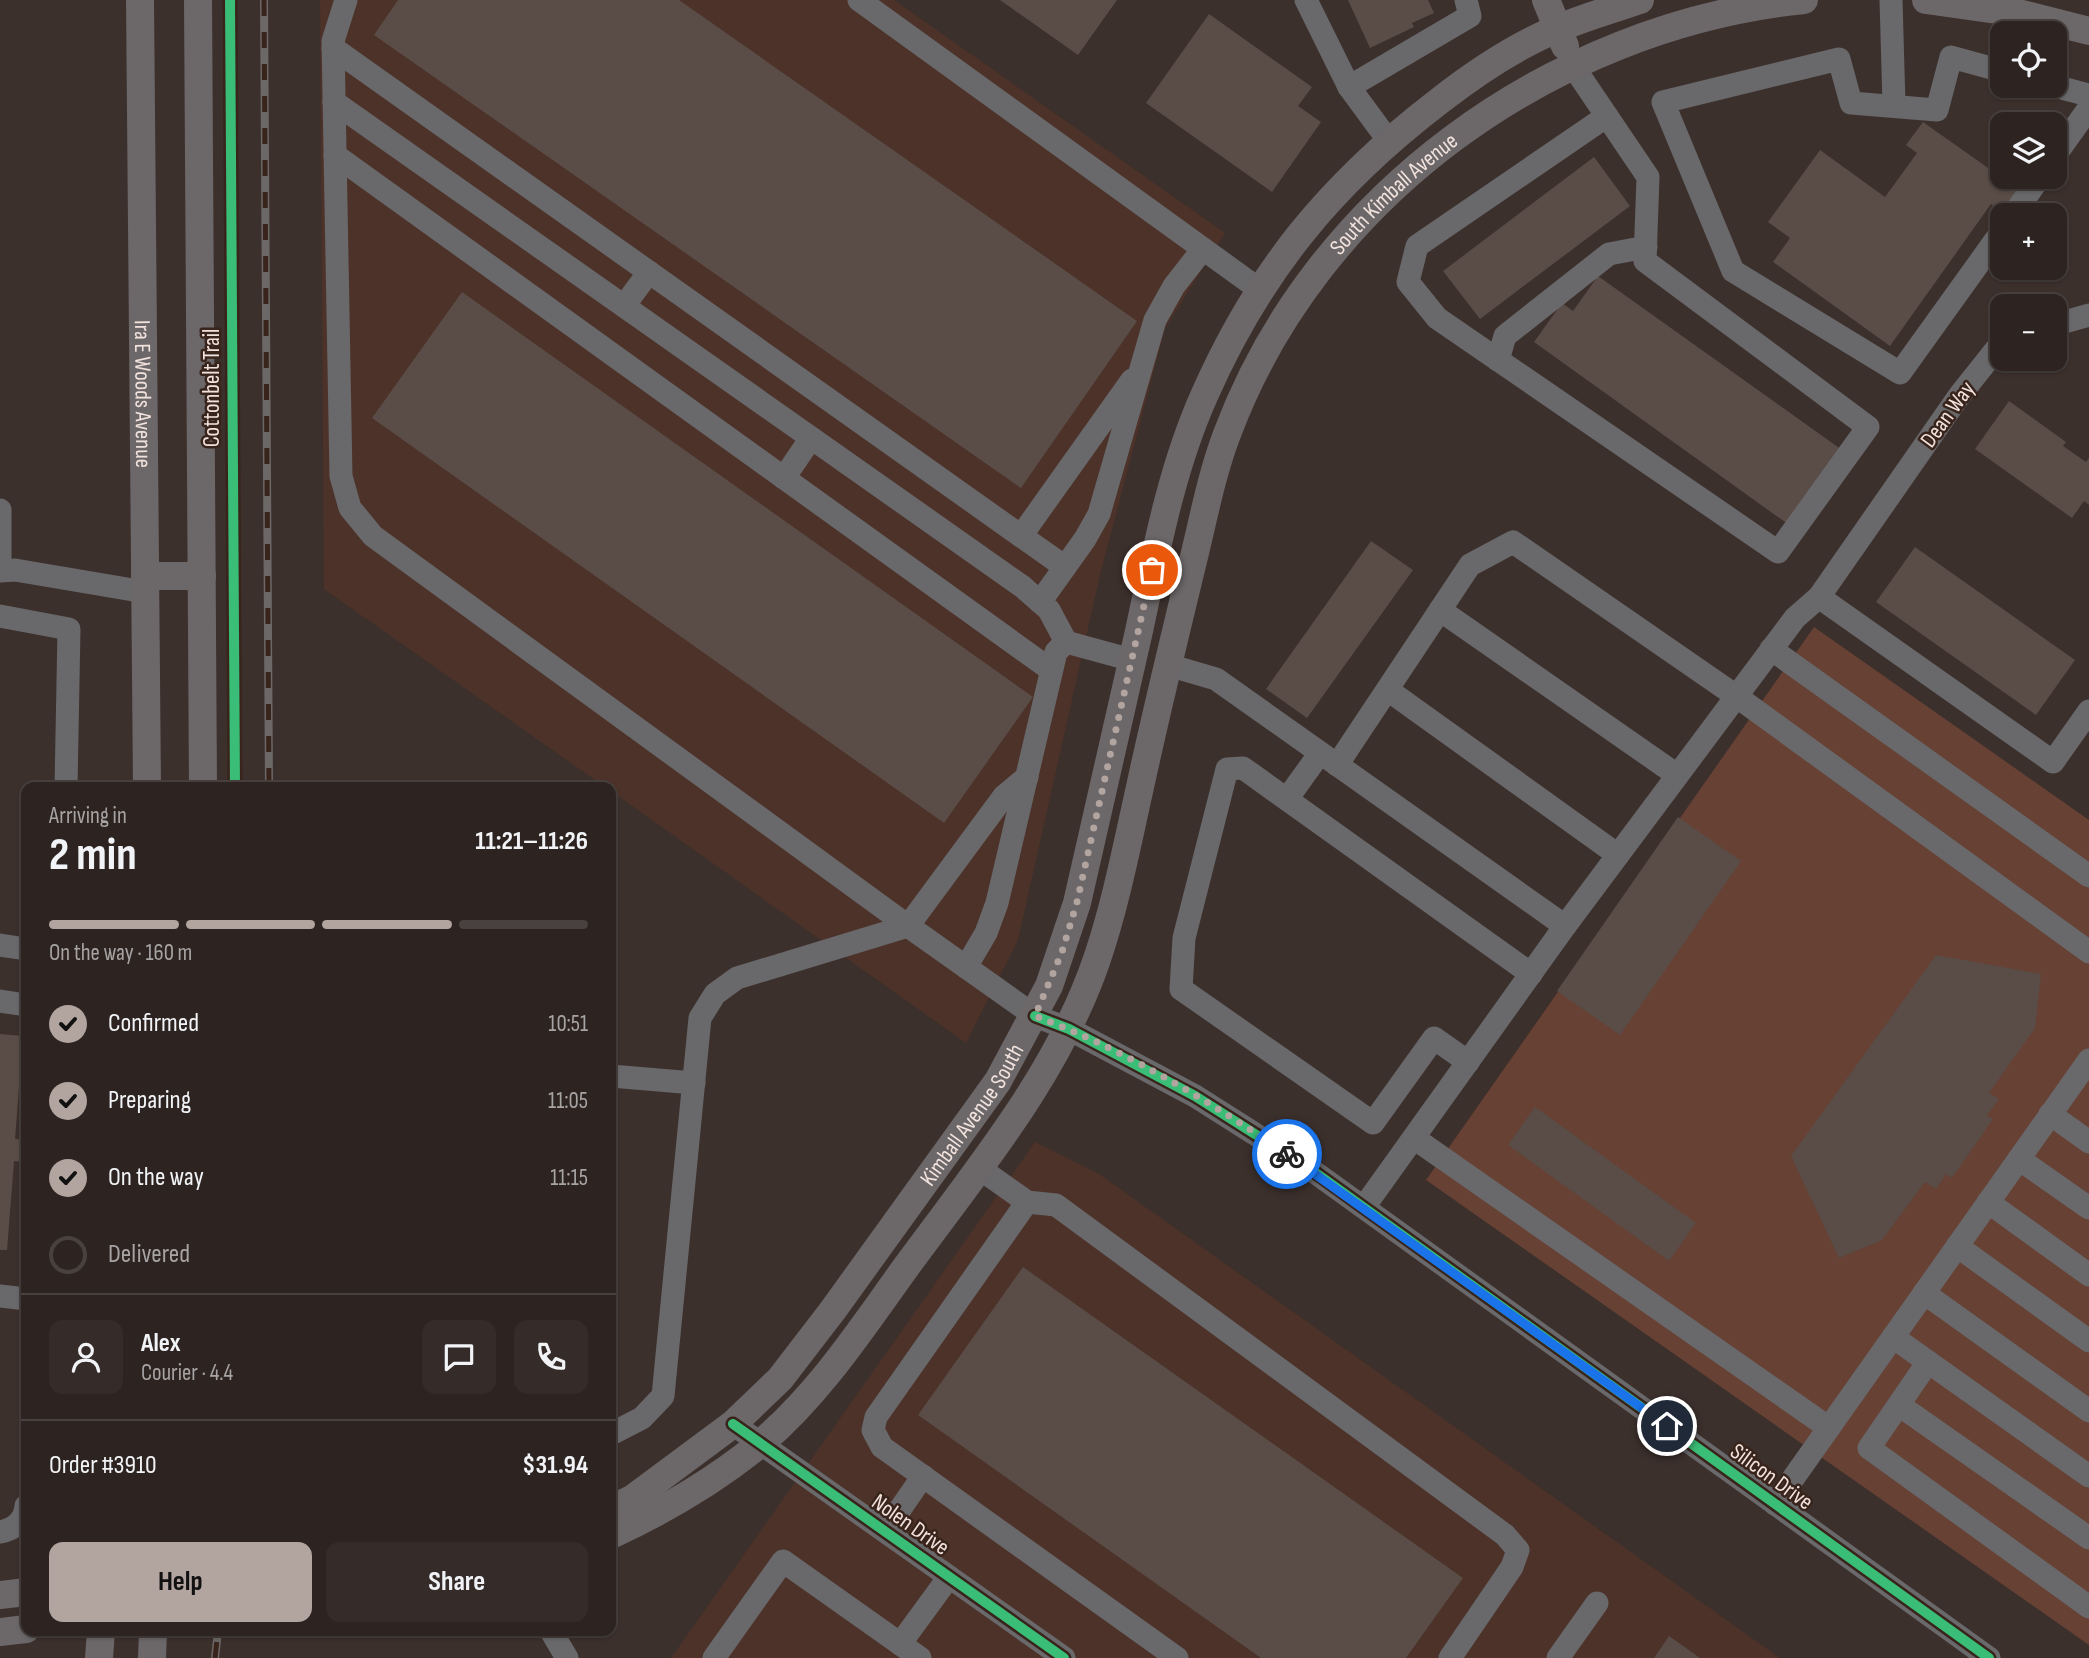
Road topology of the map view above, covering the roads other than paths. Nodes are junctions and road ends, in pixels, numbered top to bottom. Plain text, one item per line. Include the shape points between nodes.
1 (140, 0) edge
2 (198, 0) edge
3 (346, 0) edge
4 (859, 0) edge
5 (1306, 0) edge
6 (1466, 0) edge
7 (1546, 0) edge
8 (1640, 0) edge
9 (1804, 0) edge
10 (1891, 0) edge
11 (1926, 0) edge
12 (1557, 28) junction
13 (2089, 31) edge
14 (333, 48) junction
15 (1573, 66) junction
16 (1990, 68) edge
17 (1349, 87) junction
18 (2067, 89) edge
19 (2089, 95) edge
20 (334, 102) junction
21 (1894, 105) junction
22 (2089, 108) edge
23 (1607, 116) junction
24 (2067, 139) edge
25 (1388, 140) junction
26 (335, 155) junction
27 (1646, 247) junction
28 (1990, 247) edge
29 (1203, 248) junction
30 (649, 272) junction
31 (1260, 290) junction
32 (624, 306) junction
33 (1292, 311) junction
34 (2089, 314) edge
35 (2067, 321) edge
36 (1990, 357) edge
37 (1498, 360) junction
38 (1141, 368) junction
39 (811, 438) junction
40 (784, 478) junction
41 (0, 510) edge
42 (1162, 526) joint
43 (1021, 536) junction
44 (0, 559) edge
45 (1065, 567) junction
46 (0, 571) edge
47 (202, 576) junction
48 (145, 584) junction
49 (1185, 595) joint
50 (1819, 597) junction
51 (1040, 602) junction
52 (1440, 610) junction
53 (0, 616) edge
54 (1066, 642) junction
55 (1771, 649) junction
56 (1132, 660) junction
57 (1168, 664) junction
58 (1051, 670) junction
59 (1388, 690) junction
60 (1736, 696) junction
61 (2089, 711) edge
62 (1328, 759) junction
63 (1677, 775) junction
64 (1027, 777) junction
65 (66, 782) edge
66 (147, 782) edge
67 (203, 782) edge
68 (1287, 799) junction
69 (1618, 855) junction
70 (2089, 876) edge
71 (908, 926) junction
72 (1565, 926) junction
73 (0, 945) edge
74 (21, 947) edge
75 (2089, 952) edge
76 (966, 967) junction
77 (1531, 974) junction
78 (0, 1001) edge
79 (21, 1004) edge
80 (1035, 1016) junction
81 (1069, 1029) junction
82 (1468, 1062) junction
83 (2086, 1069) edge
84 (616, 1076) edge
85 (694, 1083) junction
86 (2050, 1114) junction
87 (1414, 1138) junction
88 (2089, 1142) edge
89 (2019, 1159) junction
90 (979, 1168) junction
91 (1027, 1202) junction
92 (1988, 1202) junction
93 (1364, 1208) junction
94 (2089, 1208) edge
95 (1957, 1246) junction
96 (2089, 1275) edge
97 (1924, 1293) junction
98 (0, 1296) edge
99 (21, 1298) edge
100 (1893, 1337) junction
101 (2089, 1341) edge
102 (1928, 1362) junction
103 (1899, 1405) junction
104 (2089, 1411) edge
105 (733, 1424) junction
106 (1829, 1428) junction
107 (616, 1431) edge
108 (761, 1443) junction
109 (923, 1476) junction
110 (2089, 1476) edge
111 (1775, 1504) junction
112 (616, 1507) edge
113 (21, 1520) edge
114 (885, 1531) junction
115 (0, 1532) edge
116 (616, 1533) edge
117 (2089, 1538) edge
118 (949, 1577) junction
119 (21, 1593) edge
120 (0, 1595) edge
121 (1597, 1603) dead end
122 (2089, 1607) edge
123 (21, 1630) edge
124 (0, 1632) edge
125 (101, 1636) edge
126 (153, 1636) edge
127 (554, 1636) edge
128 (900, 1644) junction
129 (99, 1658) edge
130 (152, 1658) edge
131 (567, 1658) edge
132 (714, 1658) edge
133 (920, 1658) edge
134 (1064, 1658) edge
135 (1177, 1658) edge
136 (1450, 1658) edge
137 (1558, 1658) edge
138 (1989, 1658) edge

1 - 48 main road, Ira E Woods Avenue
2 - 47 main road
3 - 14 street, Silicon Drive
4 - 29 street
5 - 17 street
6 - 17 street via 1470,16
7 - 12 main road
8 - 12 main road, South Kimball Avenue
9 - 15 main road, South Kimball Avenue via 1710,16
10 - 21 street
11 - 13 main road via 2018,13
12 - 15 main road
12 - 25 main road, South Kimball Avenue via 1472,75
14 - 20 street, Silicon Drive
14 - 30 street
15 - 23 street
15 - 33 main road, South Kimball Avenue via 1520,92 1427,157 1346,239
16 - 21 street via 1951,57 1937,110
17 - 25 street
18 - 19 street
20 - 26 street, Silicon Drive
20 - 32 street
21 - 28 street via 1851,103 1839,60 1663,102 1733,271 1900,373
22 - 24 street
23 - 27 street via 1648,177
23 - 37 street via 1417,246 1408,282 1437,318
25 - 31 main road, South Kimball Avenue via 1293,239
26 - 40 street
26 - 71 street, Silicon Drive via 341,475 350,508 373,536
27 - 37 street via 1609,254 1505,336
27 - 37 street via 1645,261 1868,427 1778,552
29 - 31 street
29 - 38 street via 1154,320
30 - 32 street
30 - 43 street
31 - 33 main road
31 - 42 main road, South Kimball Avenue via 1203,397
32 - 39 street
33 - 49 main road, South Kimball Avenue via 1273,339 1227,433
34 - 35 street
36 - 50 street, Dean Way
38 - 43 street
38 - 45 street via 1099,514
39 - 40 street
39 - 51 street
40 - 58 street
41 - 44 street
42 - 56 main road, Kimball Avenue South
43 - 45 street
45 - 51 street
46 - 48 street
47 - 48 main road
47 - 67 main road
48 - 66 main road, Ira E Woods Avenue
49 - 57 main road, Kimball Avenue South
50 - 55 street, Dean Way
50 - 61 street via 2053,762
51 - 54 street
52 - 59 street
52 - 60 street via 1470,565 1513,542
52 - 63 street
53 - 65 street via 69,629
54 - 56 street
54 - 58 street via 1056,652
55 - 60 street, Dean Way
55 - 70 street
56 - 57 main road
56 - 80 main road, Kimball Avenue South via 1077,902
57 - 62 street via 1216,679
57 - 81 main road, Kimball Avenue South via 1112,912
58 - 64 street
59 - 62 street
59 - 69 street
60 - 63 street, Dean Way
60 - 75 street
62 - 68 street
62 - 72 street
63 - 69 street, Dean Way
64 - 71 street via 1004,796
64 - 76 street via 997,903
68 - 77 street
68 - 82 street via 1242,768 1227,768 1184,938 1181,989 1373,1124 1434,1038
69 - 72 street, Dean Way
71 - 76 street, Silicon Drive
71 - 85 street via 737,978 715,994 700,1018
72 - 77 street, Dean Way
73 - 74 street
76 - 80 street, Silicon Drive
77 - 82 street, Dean Way
78 - 79 street
80 - 81 street, Silicon Drive
80 - 105 main road, Kimball Avenue South via 998,1081 833,1310 780,1378
81 - 90 main road, Kimball Avenue South
81 - 93 street, Silicon Drive via 1252,1130
82 - 87 street, Dean Way
83 - 86 street
84 - 85 street
85 - 107 street via 663,1396 642,1418
86 - 88 street
86 - 89 street
87 - 93 street, Dean Way
87 - 106 street
89 - 92 street
89 - 94 street
90 - 91 street
90 - 108 main road, Kimball Avenue South via 849,1346
91 - 109 street via 876,1417 873,1430 882,1447
91 - 136 street via 1056,1205 1505,1535 1518,1550 1513,1567
92 - 95 street
92 - 96 street
93 - 111 street, Silicon Drive
95 - 97 street
95 - 101 street
97 - 100 street
97 - 104 street
98 - 99 street
100 - 102 street
100 - 106 street
102 - 103 street
102 - 110 street
103 - 117 street
103 - 122 street via 1869,1448
105 - 108 street, Nolen Drive
105 - 112 main road, Kimball Avenue South
106 - 111 street
108 - 114 street, Nolen Drive
108 - 116 main road, Kimball Avenue South via 664,1510
109 - 114 street
109 - 135 street
111 - 138 street, Silicon Drive
113 - 115 street
114 - 118 street, Nolen Drive
118 - 128 street
118 - 134 street, Nolen Drive
119 - 120 main road
121 - 137 street
123 - 124 main road
125 - 129 main road
126 - 130 main road
127 - 131 street
128 - 132 street via 783,1561
128 - 133 street

